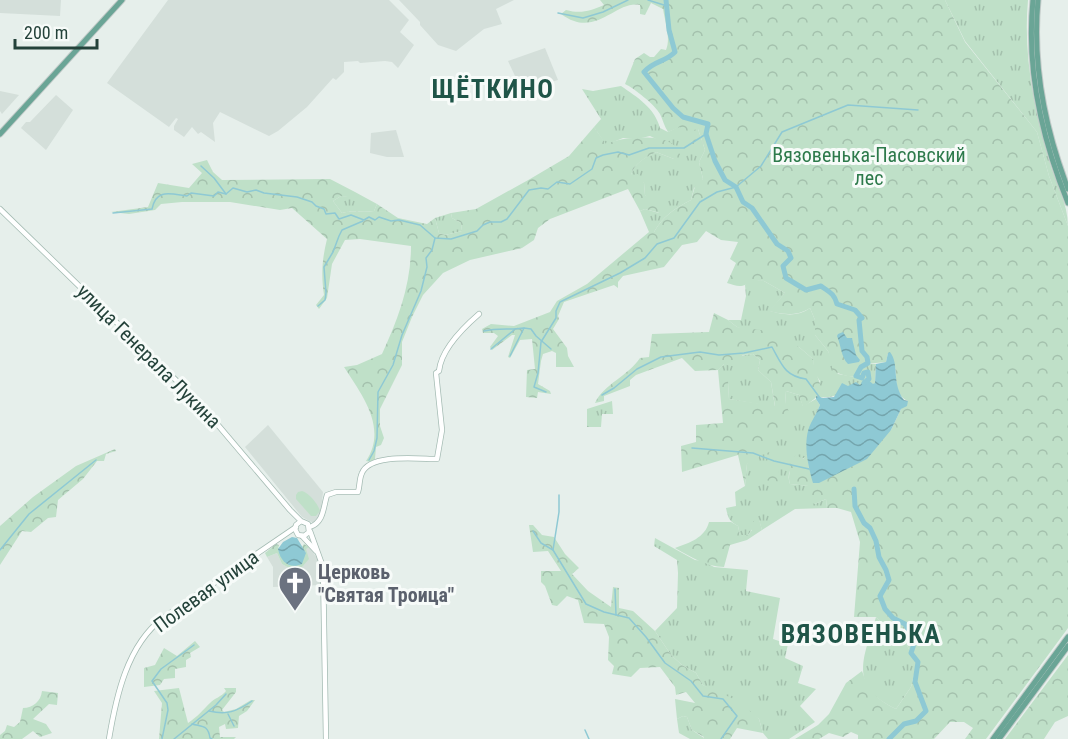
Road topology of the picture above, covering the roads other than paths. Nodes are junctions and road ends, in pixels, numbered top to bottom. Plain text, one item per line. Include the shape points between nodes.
1 (122, 0) edge
2 (1033, 0) edge
3 (1038, 0) edge
4 (0, 134) edge
5 (1068, 189) edge
6 (1068, 203) edge
7 (0, 209) edge
8 (479, 314) dead end
9 (297, 526) junction
10 (310, 528) junction
11 (302, 536) junction
12 (320, 555) junction
13 (1068, 637) edge
14 (1068, 646) edge
15 (109, 739) edge
16 (326, 739) edge
17 (993, 739) edge
18 (999, 739) edge

1 - 4 main road
2 - 6 main road via 1031,49 1036,96 1048,147
3 - 5 main road via 1040,87 1053,146
7 - 9 main road, улица Генерала Лукина via 183,387 290,510
8 - 10 main road via 460,331 436,373 442,430 437,459 382,460 367,467 362,472 358,492 327,495 321,519
9 - 10 main road via 308,524
9 - 11 main road
9 - 15 main road, Полевая улица via 151,628 118,691
10 - 11 main road
10 - 12 main road
11 - 12 main road
12 - 16 main road
13 - 17 main road
14 - 18 main road

